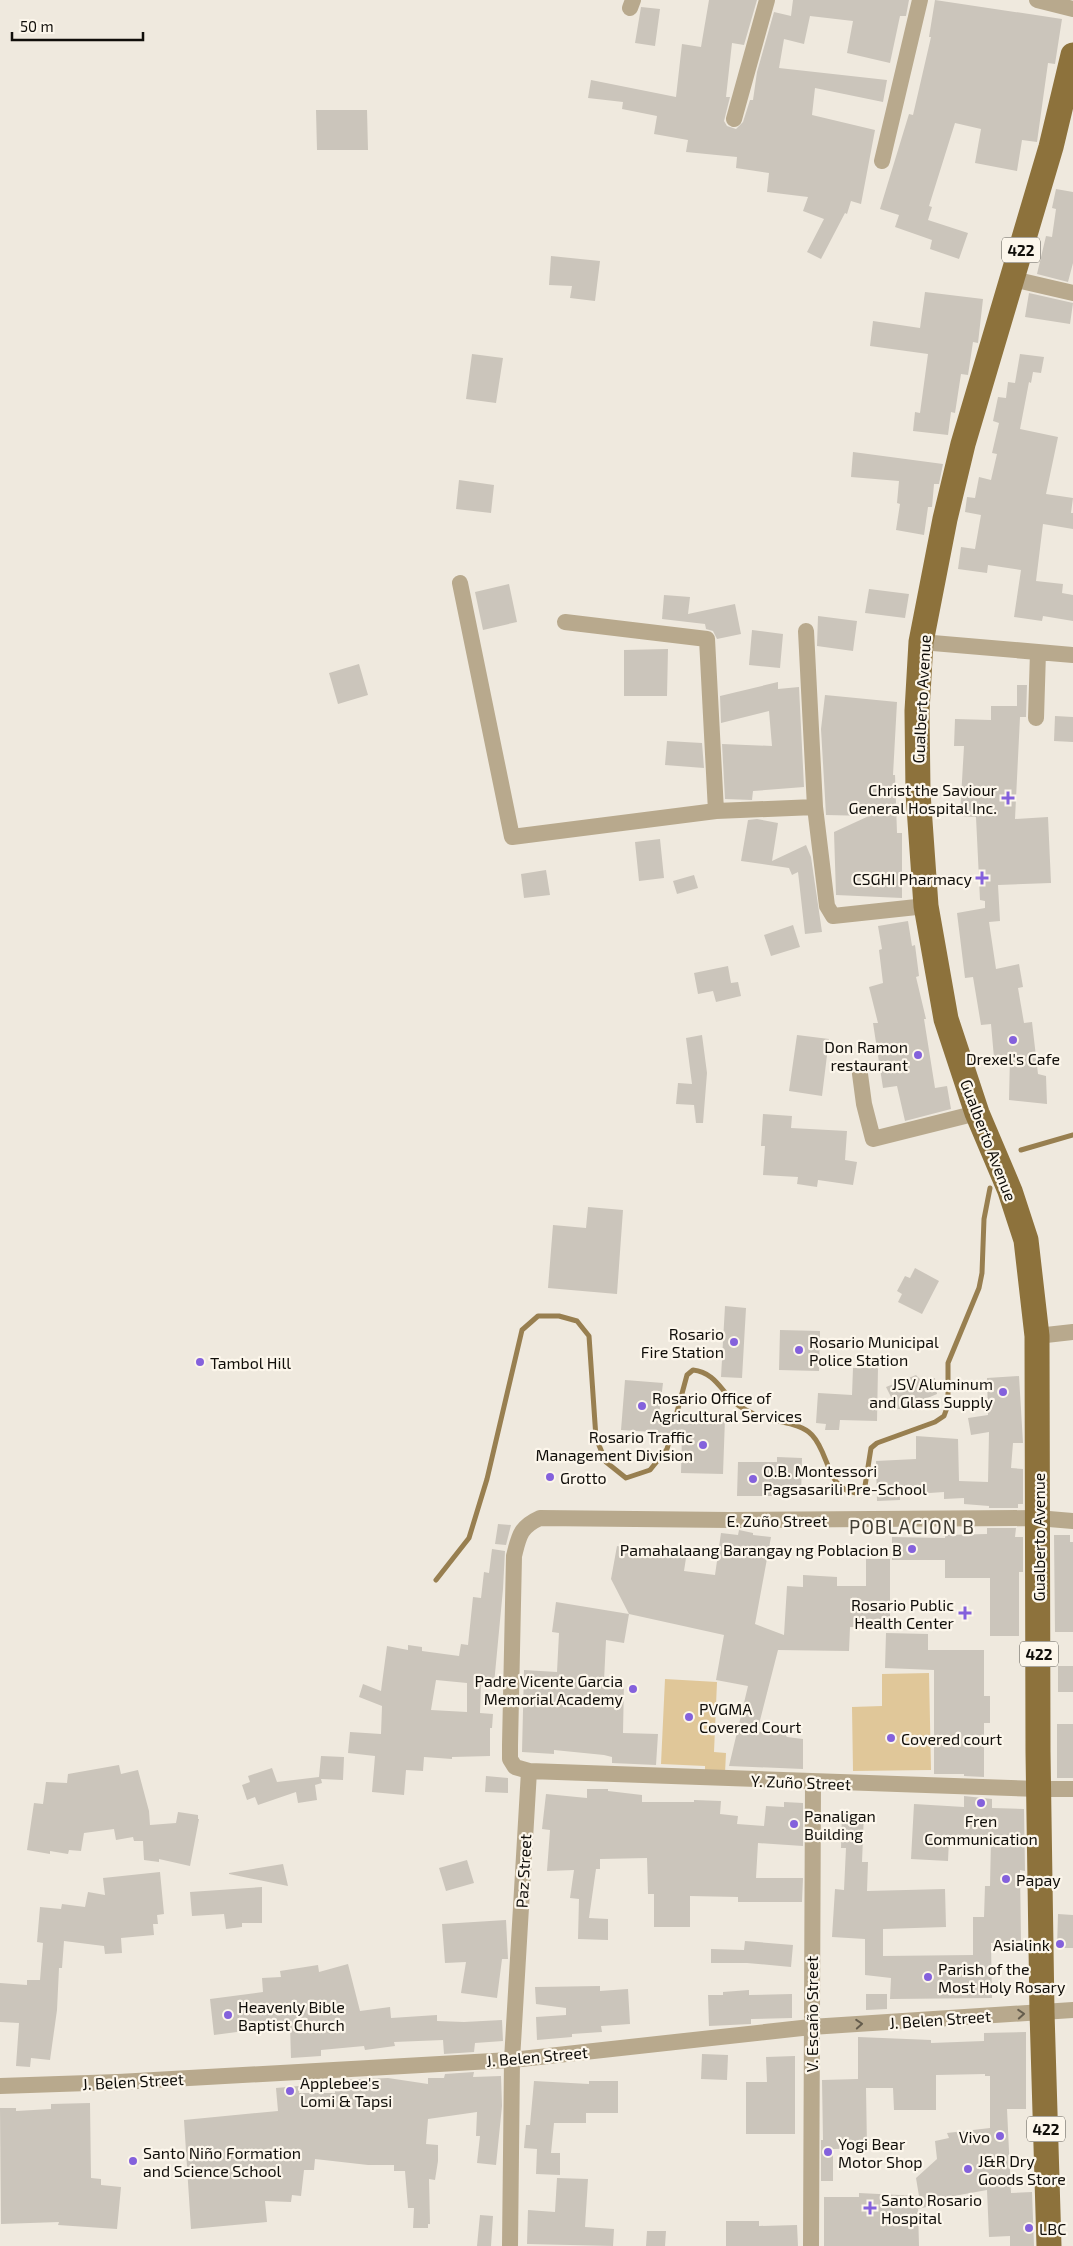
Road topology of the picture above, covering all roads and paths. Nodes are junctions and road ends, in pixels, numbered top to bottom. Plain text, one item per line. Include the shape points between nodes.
1 (767, 0) edge
2 (920, 0) edge
3 (1037, 0) edge
4 (1073, 9) edge
5 (1073, 55) edge
6 (734, 119) dead end
7 (882, 161) dead end
8 (1013, 279) junction
9 (1073, 293) edge
10 (460, 583) dead end
11 (565, 622) dead end
12 (806, 631) dead end
13 (922, 642) junction
14 (1038, 652) junction
15 (1073, 655) edge
16 (1036, 718) dead end
17 (815, 807) junction
18 (716, 811) junction
19 (926, 906) junction
20 (860, 1074) dead end
21 (977, 1113) junction
22 (1073, 1332) edge
23 (1037, 1336) junction
24 (1038, 1518) junction
25 (1073, 1520) edge
26 (529, 1771) junction
27 (813, 1782) junction
28 (1073, 1789) edge
29 (1039, 1790) junction
30 (1073, 2010) edge
31 (1042, 2012) junction
32 (811, 2027) junction
33 (512, 2060) junction
34 (0, 2086) edge
35 (510, 2246) edge
36 (811, 2246) edge
37 (1049, 2246) edge

1 - 6 street
2 - 7 street
3 - 4 street
5 - 8 main road, Gualberto Avenue / 422 via 1051,147
8 - 9 street
8 - 13 main road, Gualberto Avenue / 422 via 963,444
10 - 18 street via 512,837
11 - 18 street via 707,639
12 - 17 street
13 - 14 street
13 - 19 main road, Gualberto Avenue / 422 via 917,755
14 - 15 street
14 - 16 street
17 - 18 street
17 - 19 street via 827,906 833,916
19 - 21 main road, Gualberto Avenue / 422 via 946,1019
20 - 21 street via 874,1140
21 - 23 main road, Gualberto Avenue / 422 via 1010,1191 1026,1240
22 - 23 street
23 - 24 main road, Gualberto Avenue / 422
24 - 25 street, E. Zuño Street
24 - 26 street, E. Zuño Street via 540,1518 522,1530 514,1556 510,1759 515,1767
24 - 29 main road, Gualberto Avenue / 422
26 - 27 street, Y. Zuño Street
26 - 33 street, Paz Street
27 - 29 street, Y. Zuño Street
27 - 32 street, V. Escaño Street
28 - 29 street, Y. Zuño Street
29 - 31 main road, Gualberto Avenue / 422
30 - 31 street, J. Belen Street
32 -> 31 street, J. Belen Street
31 - 37 main road, Gualberto Avenue / 422
32 - 33 street, J. Belen Street
32 - 36 street, V. Escaño Street
33 - 34 street, J. Belen Street
33 - 35 street, Paz Street

